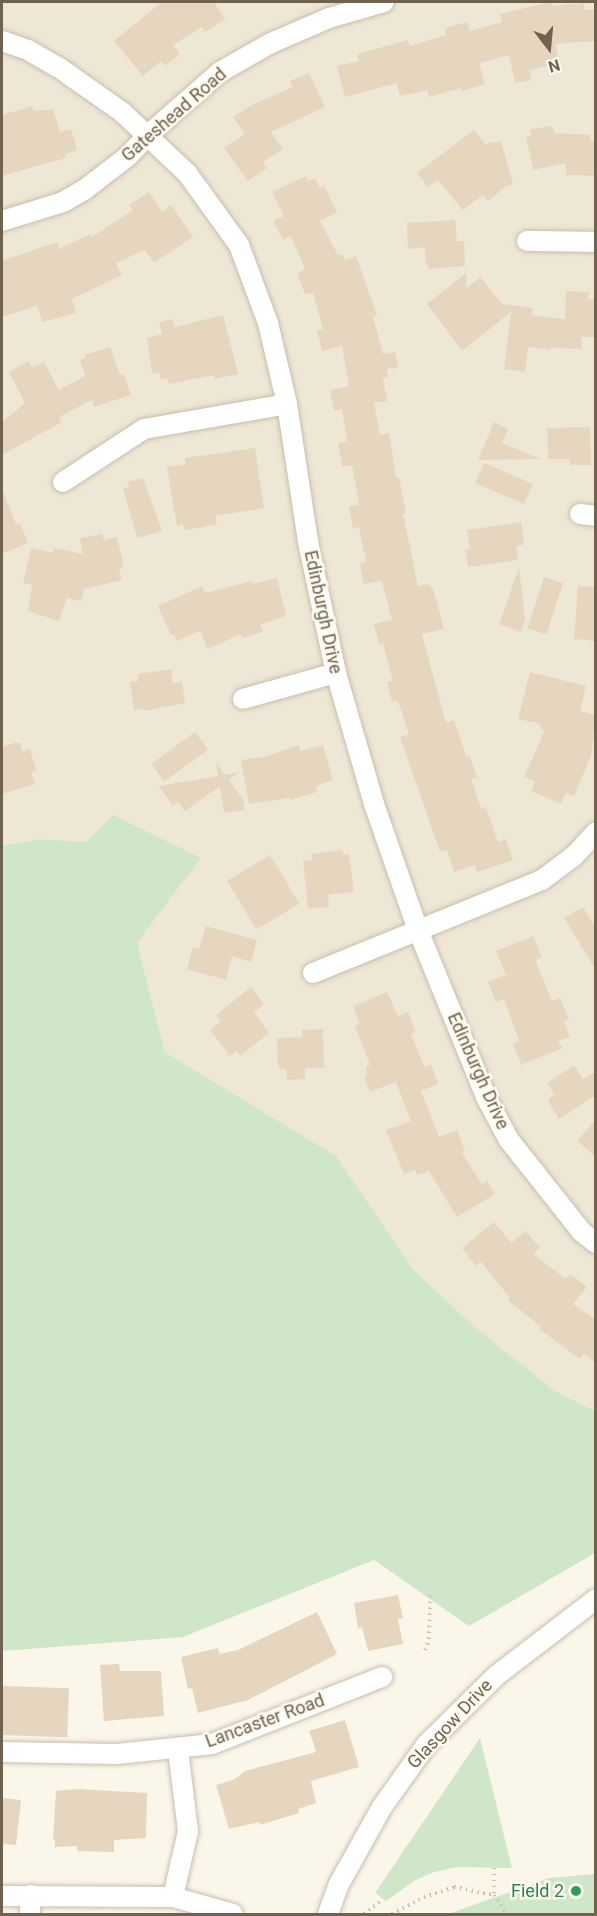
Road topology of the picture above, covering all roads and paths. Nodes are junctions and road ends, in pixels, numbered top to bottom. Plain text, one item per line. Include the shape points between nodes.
1 (384, 2) edge
2 (2, 41) edge
3 (148, 135) junction
4 (2, 220) edge
5 (527, 241) dead end
6 (596, 242) edge
7 (287, 404) junction
8 (63, 483) dead end
9 (336, 673) junction
10 (243, 699) dead end
11 (596, 832) edge
12 (418, 930) junction
13 (313, 973) dead end
14 (596, 1242) edge
15 (430, 1594) dead end
16 (596, 1599) edge
17 (425, 1650) dead end
18 (382, 1677) dead end
19 (178, 1749) junction
20 (2, 1752) edge
21 (494, 1868) dead end
22 (494, 1895) junction
23 (2, 1896) edge
24 (173, 1898) junction
25 (383, 1899) dead end
26 (30, 1905) edge
27 (232, 1914) edge
28 (328, 1914) edge
29 (364, 1914) edge
30 (392, 1914) edge
31 (507, 1914) edge

1 - 3 street, Gateshead Road via 328,18 269,44 220,72
2 - 3 street, Edinburgh Drive via 58,67
3 - 4 street, Gateshead Road via 84,190 63,202
3 - 7 street, Edinburgh Drive via 187,173 239,245 268,323
5 - 6 street
7 - 8 street via 144,429
7 - 9 street, Edinburgh Drive via 309,547
9 - 10 street
9 - 12 street, Edinburgh Drive via 374,804
11 - 12 street via 573,857 542,880
12 - 13 street
12 - 14 street, Edinburgh Drive via 486,1097 509,1140 582,1232
15 - 17 path via 429,1639
16 - 28 street, Glasgow Drive via 497,1675 427,1744 386,1800 339,1884
18 - 19 street, Lancaster Road via 212,1743
19 - 20 street, Lancaster Road via 117,1754
19 - 24 street via 188,1831
21 - 22 path
22 - 30 path via 454,1887
22 - 31 path
23 - 26 street
24 - 26 street
24 - 27 street
25 - 29 path

